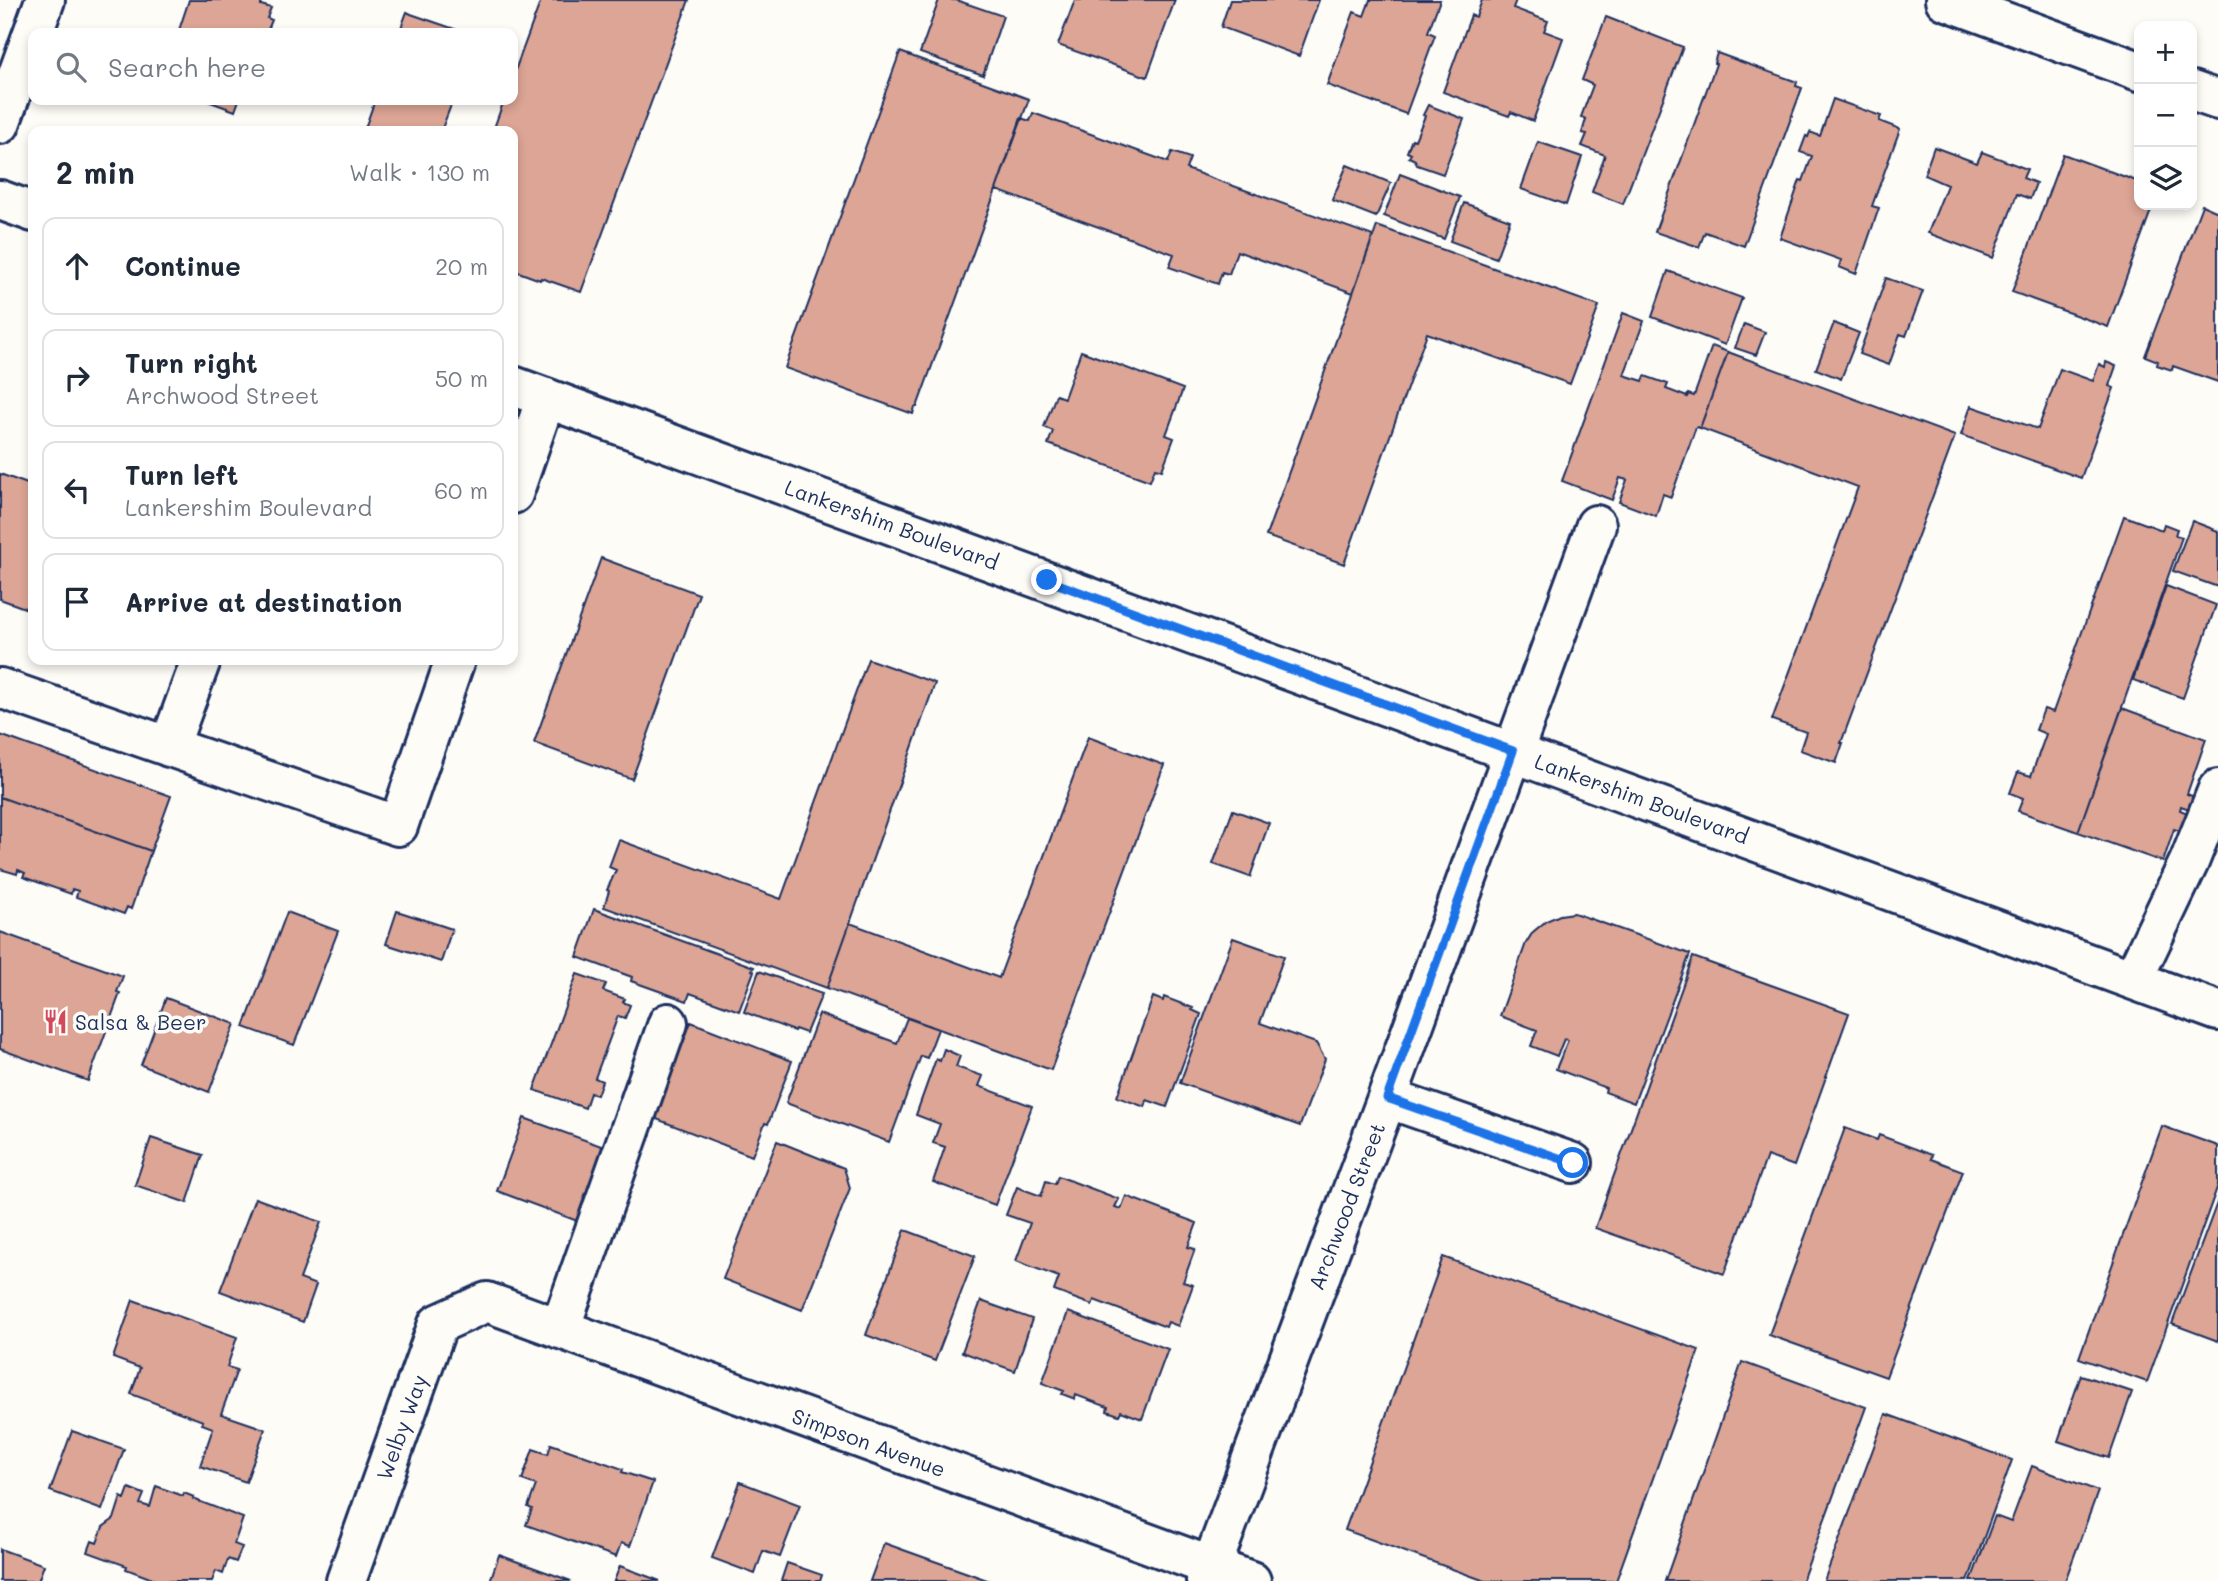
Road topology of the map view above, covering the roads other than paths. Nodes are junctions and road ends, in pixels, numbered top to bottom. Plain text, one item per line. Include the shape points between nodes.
1 (45, 0) edge
2 (1945, 0) edge
3 (35, 28) edge
4 (28, 47) edge
5 (2134, 69) edge
6 (2197, 92) edge
7 (2218, 100) edge
8 (0, 124) edge
9 (0, 200) edge
10 (28, 210) edge
11 (529, 392) edge
12 (518, 462) edge
13 (1596, 525) dead end
14 (199, 665) edge
15 (453, 665) edge
16 (0, 688) edge
17 (169, 747) junction
18 (1513, 751) junction
19 (2218, 789) edge
20 (2133, 979) junction
21 (2218, 1011) edge
22 (668, 1023) dead end
23 (1387, 1098) junction
24 (1573, 1163) dead end
25 (487, 1302) joint
26 (560, 1329) junction
27 (1209, 1574) edge
28 (346, 1581) edge
29 (1251, 1581) edge

1 - 3 street
2 - 5 street
4 - 8 street
6 - 7 street
9 - 10 street
11 - 12 street
11 - 18 street, Lankershim Boulevard
13 - 18 street, Archwood Street
14 - 17 street
15 - 17 street via 398,826
16 - 17 street
18 - 20 street, Lankershim Boulevard
18 - 23 street, Archwood Street
19 - 20 street
20 - 21 street, Lankershim Boulevard
22 - 26 street
23 - 24 street
23 - 27 street, Archwood Street
25 - 26 street, Simpson Avenue
25 - 28 street, Welby Way via 438,1324
26 - 27 street, Simpson Avenue
27 - 29 street, Simpson Avenue

